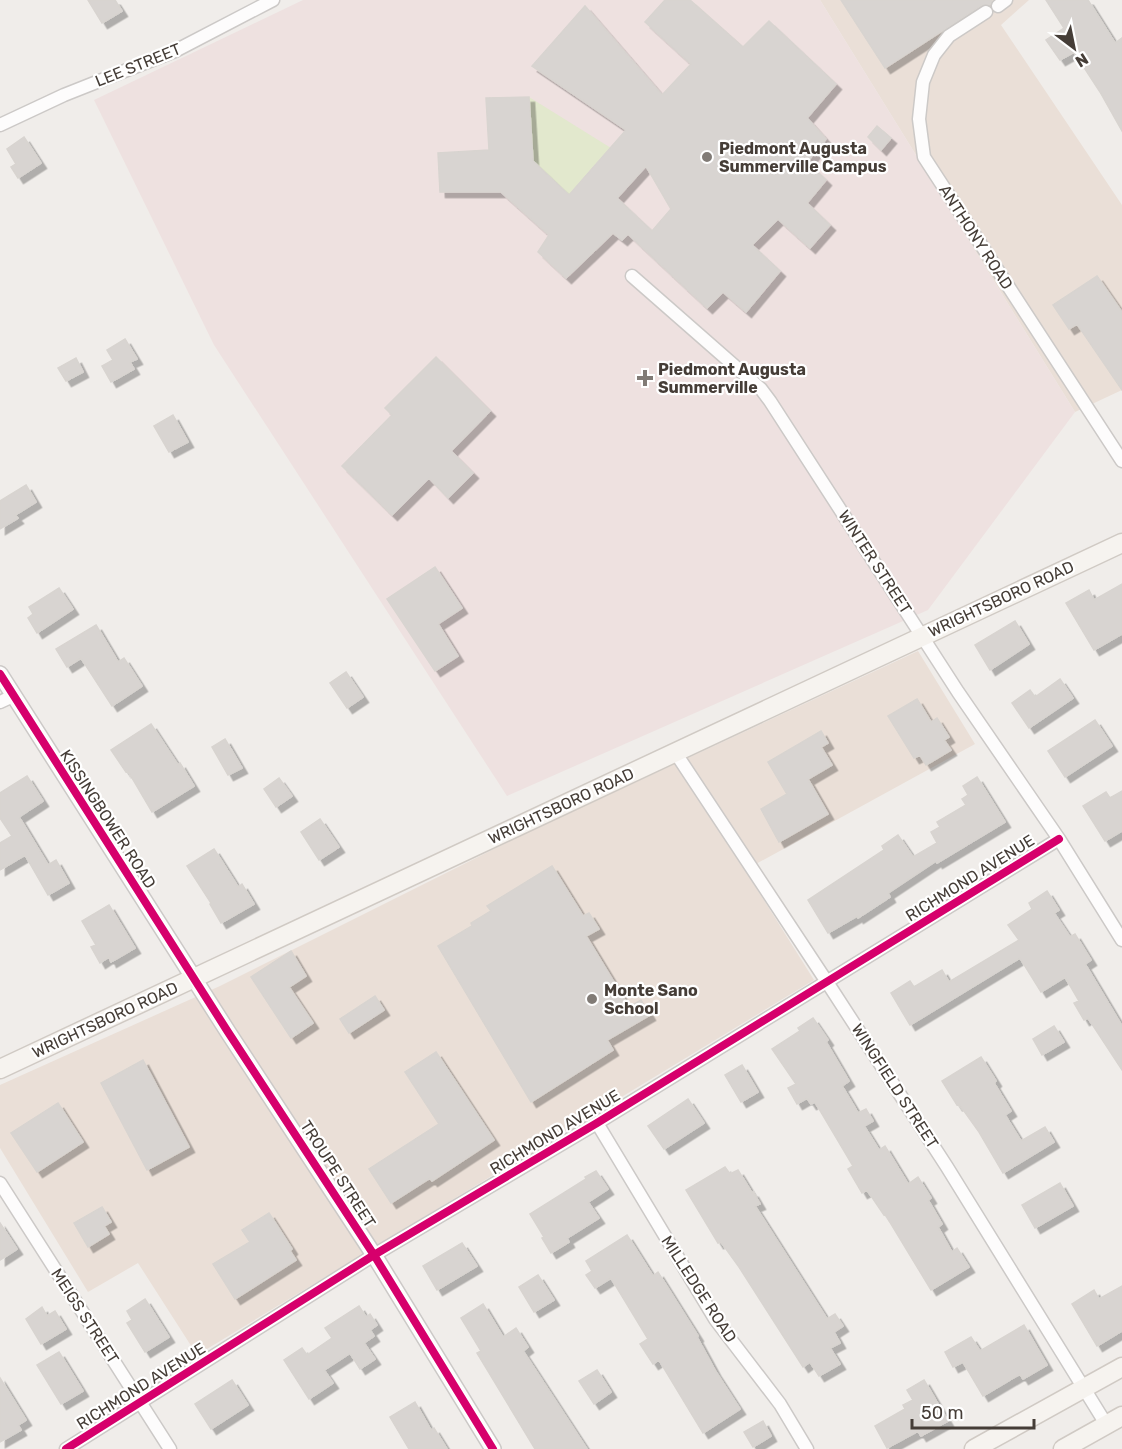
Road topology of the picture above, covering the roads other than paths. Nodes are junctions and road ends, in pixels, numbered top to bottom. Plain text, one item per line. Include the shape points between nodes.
1 (273, 0) edge
2 (986, 12) dead end
3 (0, 125) edge
4 (632, 276) dead end
5 (1122, 461) edge
6 (1122, 543) edge
7 (923, 636) junction
8 (0, 674) edge
9 (7, 699) edge
10 (675, 752) junction
11 (1059, 839) junction
12 (1122, 940) edge
13 (193, 978) junction
14 (827, 982) junction
15 (0, 1069) edge
16 (597, 1123) junction
17 (0, 1183) edge
18 (374, 1255) junction
19 (1122, 1366) edge
20 (1084, 1387) junction
21 (140, 1402) junction
22 (1114, 1420) edge
23 (66, 1449) edge
24 (170, 1449) edge
25 (494, 1449) edge
26 (807, 1449) edge
27 (974, 1449) edge
28 (1063, 1449) edge

1 - 3 street, LEE STREET via 175,51
2 - 5 street, ANTHONY ROAD via 949,36 934,55 923,82 919,119 924,157
4 - 7 street, WINTER STREET via 760,389
6 - 7 main road, WRIGHTSBORO ROAD
7 - 10 main road, WRIGHTSBORO ROAD
7 - 11 street, WINTER STREET
8 - 9 street, KISSINGBOWER ROAD
9 - 13 street, KISSINGBOWER ROAD
10 - 13 main road, WRIGHTSBORO ROAD
10 - 14 street, WINGFIELD STREET
11 - 12 street, WINTER STREET
11 - 14 street, RICHMOND AVENUE
13 - 15 main road, WRIGHTSBORO ROAD
13 - 18 street, TROUPE STREET
14 - 16 street, RICHMOND AVENUE
14 - 20 street, WINGFIELD STREET
16 - 18 street, RICHMOND AVENUE
16 - 26 street, MILLEDGE ROAD via 715,1319 780,1404
17 - 21 street, MEIGS STREET
18 - 21 street, RICHMOND AVENUE
18 - 25 street, TROUPE STREET
19 - 20 main road
20 - 22 street, WINGFIELD STREET
20 - 27 main road
21 - 23 street, RICHMOND AVENUE
21 - 24 street, MEIGS STREET
22 - 28 main road

